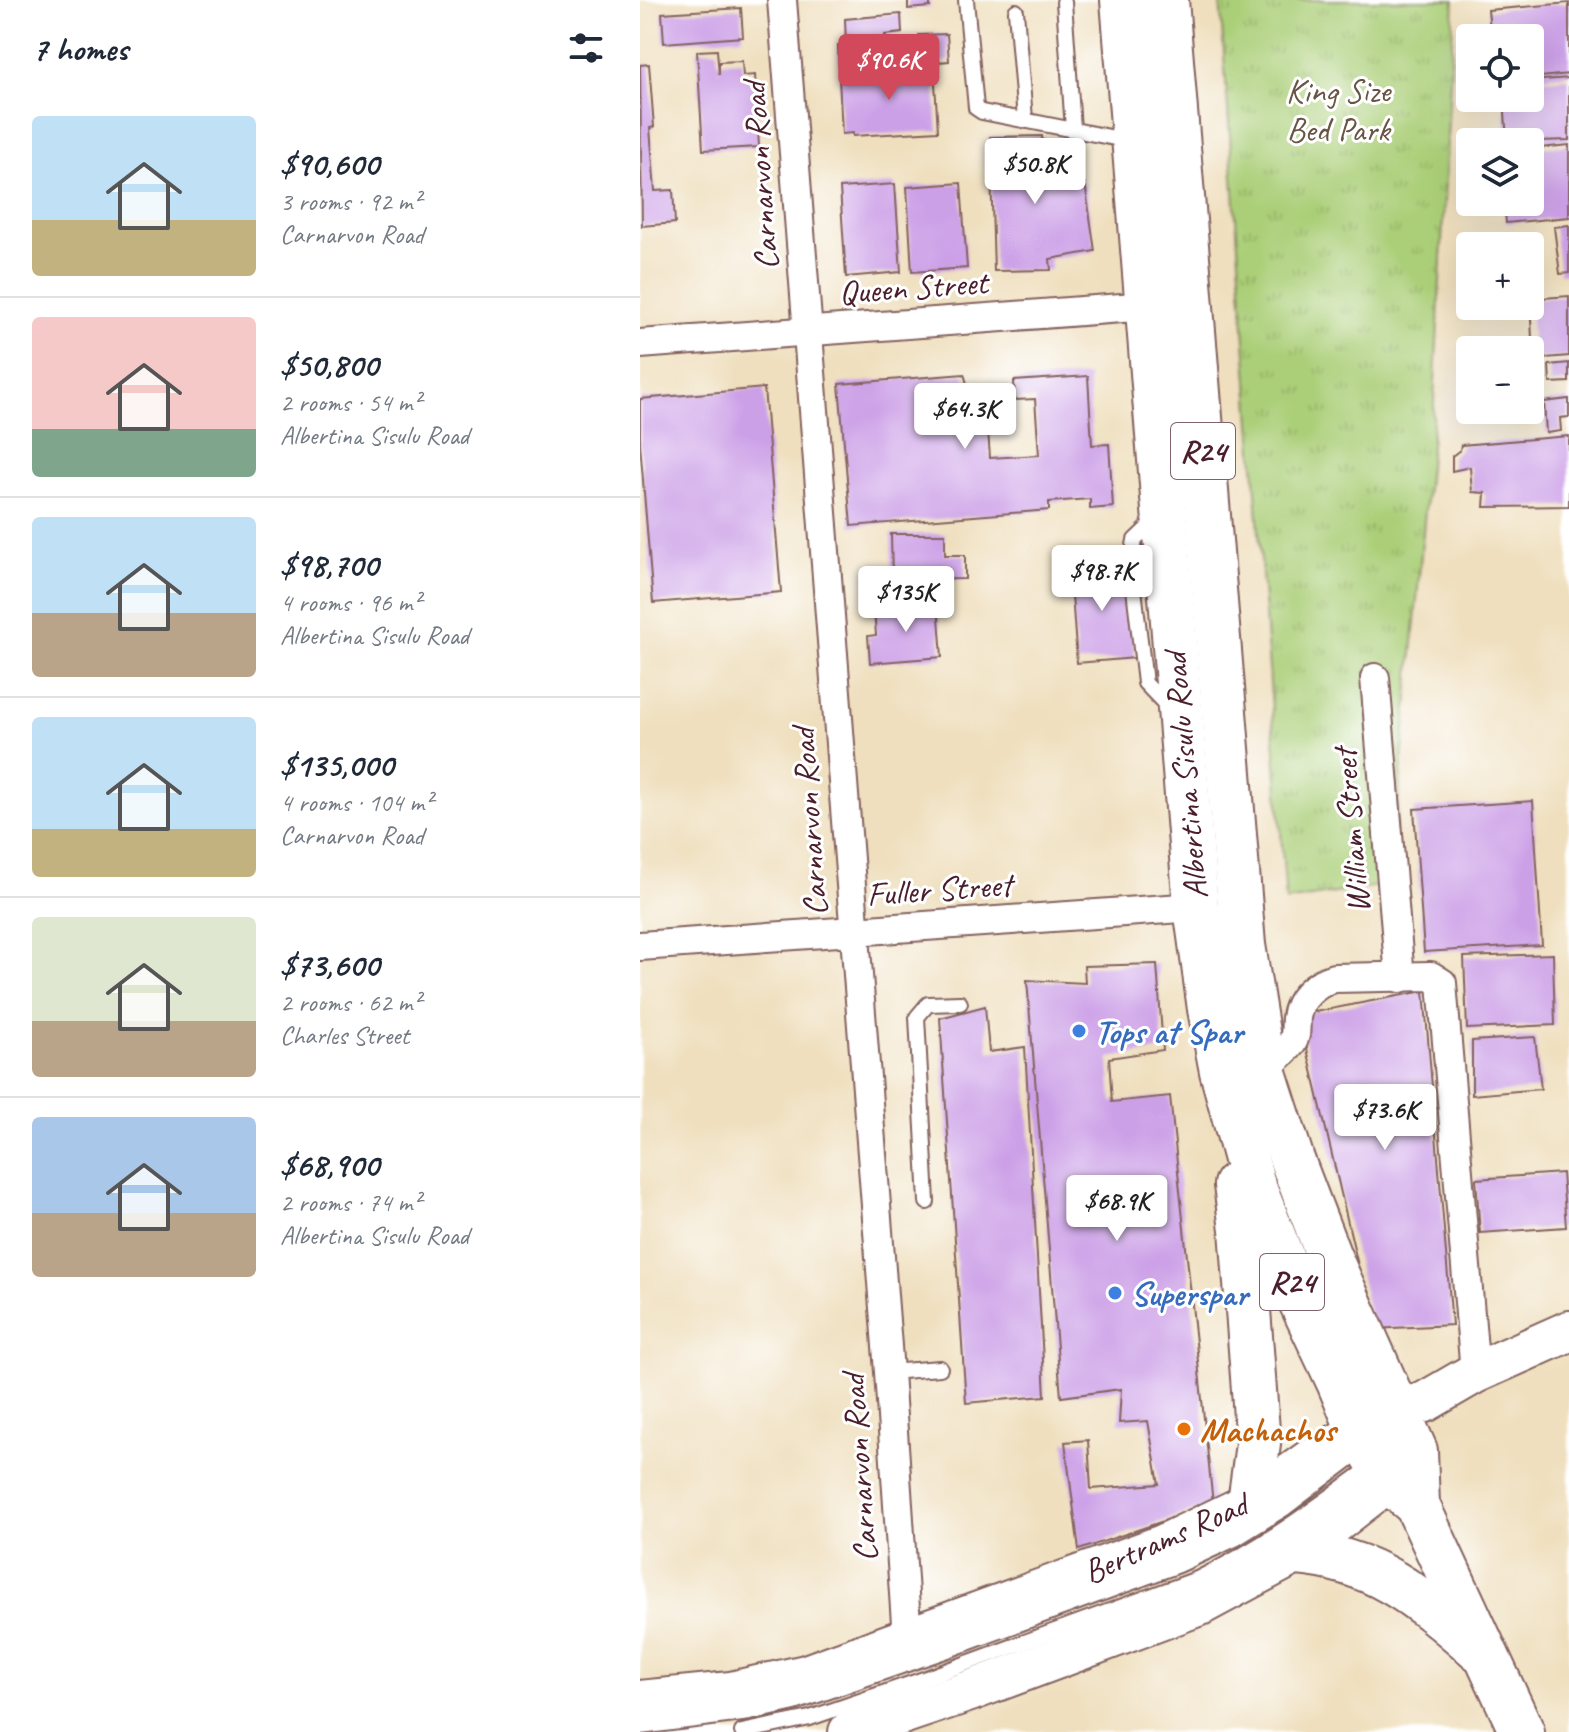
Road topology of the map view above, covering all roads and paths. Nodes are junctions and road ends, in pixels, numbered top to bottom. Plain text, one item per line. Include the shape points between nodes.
1 (782, 0) edge
2 (966, 0) edge
3 (1123, 0) edge
4 (1166, 0) edge
5 (1064, 2) edge
6 (1016, 11) dead end
7 (1025, 119) junction
8 (1073, 129) junction
9 (1134, 142) junction
10 (1192, 304) junction
11 (1147, 306) junction
12 (808, 331) junction
13 (640, 344) edge
14 (1375, 678) dead end
15 (1196, 907) junction
16 (853, 932) junction
17 (640, 946) edge
18 (1400, 978) junction
19 (960, 1003) dead end
20 (1242, 1071) junction
21 (927, 1202) dead end
22 (1569, 1331) edge
23 (940, 1368) dead end
24 (889, 1372) junction
25 (1475, 1373) junction
26 (1394, 1443) junction
27 (1250, 1503) junction
28 (1297, 1553) junction
29 (907, 1638) junction
30 (1489, 1658) junction
31 (640, 1701) edge
32 (640, 1727) edge
33 (742, 1732) edge
34 (849, 1732) edge
35 (1522, 1732) edge

1 - 12 street, Carnarvon Road
2 - 7 lane via 976,108
3 - 9 main road, Albertina Sisulu Road / R24
4 - 10 main road, Albertina Sisulu Road / R24
5 - 8 lane
6 - 7 lane
7 - 8 lane
8 - 9 lane
9 - 11 main road, Albertina Sisulu Road / R24
10 - 11 street, Queen Street
10 - 20 main road, Albertina Sisulu Road / R24 via 1243,945
11 - 12 street, Queen Street
11 - 15 main road, Albertina Sisulu Road / R24
12 - 13 street, Queen Street
12 - 16 street, Carnarvon Road
14 - 18 street, William Street
15 - 16 street, Fuller Street
15 - 20 main road, Albertina Sisulu Road / R24 via 1210,1009
16 - 17 street, Fuller Street
16 - 24 street, Carnarvon Road
18 - 20 street via 1322,981 1298,1008 1292,1043
18 - 25 street via 1431,976 1442,983
19 - 21 lane via 928,1004 917,1017
20 - 26 main road, Albertina Sisulu Road / R24 via 1253,1185 1289,1276
20 - 27 main road via 1242,1229 1258,1444
22 - 25 main road
23 - 24 lane
24 - 29 street, Carnarvon Road
25 - 26 main road
26 - 27 main road, Bertrams Road via 1310,1460
26 - 28 main road, Bertrams Road
26 - 30 main road, Albertina Sisulu Road / R24
26 - 32 lane via 1235,1539 1179,1565 795,1703
26 - 33 lane via 1267,1541 1197,1579 810,1718
27 - 29 main road, Bertrams Road via 1163,1545
28 - 30 main road via 1346,1560 1390,1580
28 - 34 main road, Bertrams Road via 1200,1605 1148,1626
29 - 31 main road, Bertrams Road via 766,1685
30 - 35 main road, Albertina Sisulu Road / R24

